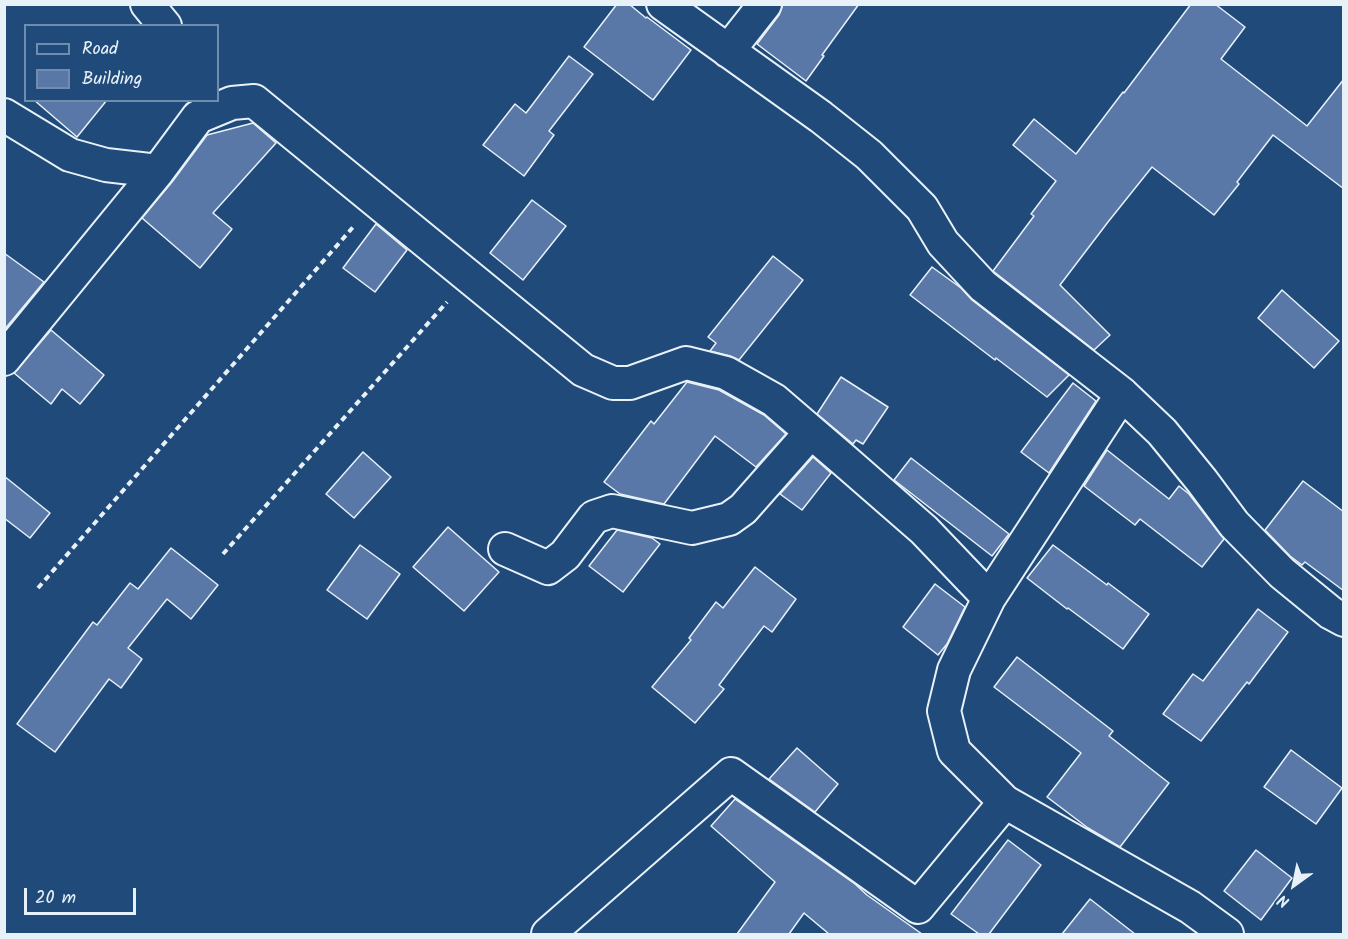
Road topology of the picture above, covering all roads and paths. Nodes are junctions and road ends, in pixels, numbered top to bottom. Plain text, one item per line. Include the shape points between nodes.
1 (147, 4) edge
2 (663, 4) edge
3 (765, 4) edge
4 (163, 24) edge
5 (728, 51) junction
6 (225, 95) edge
7 (216, 102) edge
8 (4, 115) edge
9 (158, 171) junction
10 (376, 201) junction
11 (469, 276) junction
12 (4, 359) edge
13 (1122, 393) junction
14 (811, 432) junction
15 (505, 549) dead end
16 (223, 554) dead end
17 (38, 588) dead end
18 (989, 598) junction
19 (1344, 620) edge
20 (1005, 802) junction
21 (548, 934) edge
22 (1227, 934) edge

1 - 4 street
2 - 5 street
3 - 5 street
5 - 13 street via 869,155 922,208 943,243 983,286
6 - 10 street via 254,100
7 - 9 street via 198,117
8 - 9 street via 70,155 106,165
9 - 12 street
10 - 11 street
10 - 17 path
11 - 14 street via 583,370 613,383 630,383 686,363 726,373 774,400
11 - 16 path
13 - 18 street
13 - 19 street via 1162,432 1234,524 1282,573
14 - 15 street via 743,509 729,519 692,528 612,511 594,517 566,555 548,568
14 - 18 street via 924,530
18 - 20 street via 954,670 944,711 954,751
20 - 21 street via 918,907 731,774
20 - 22 street via 1190,907

